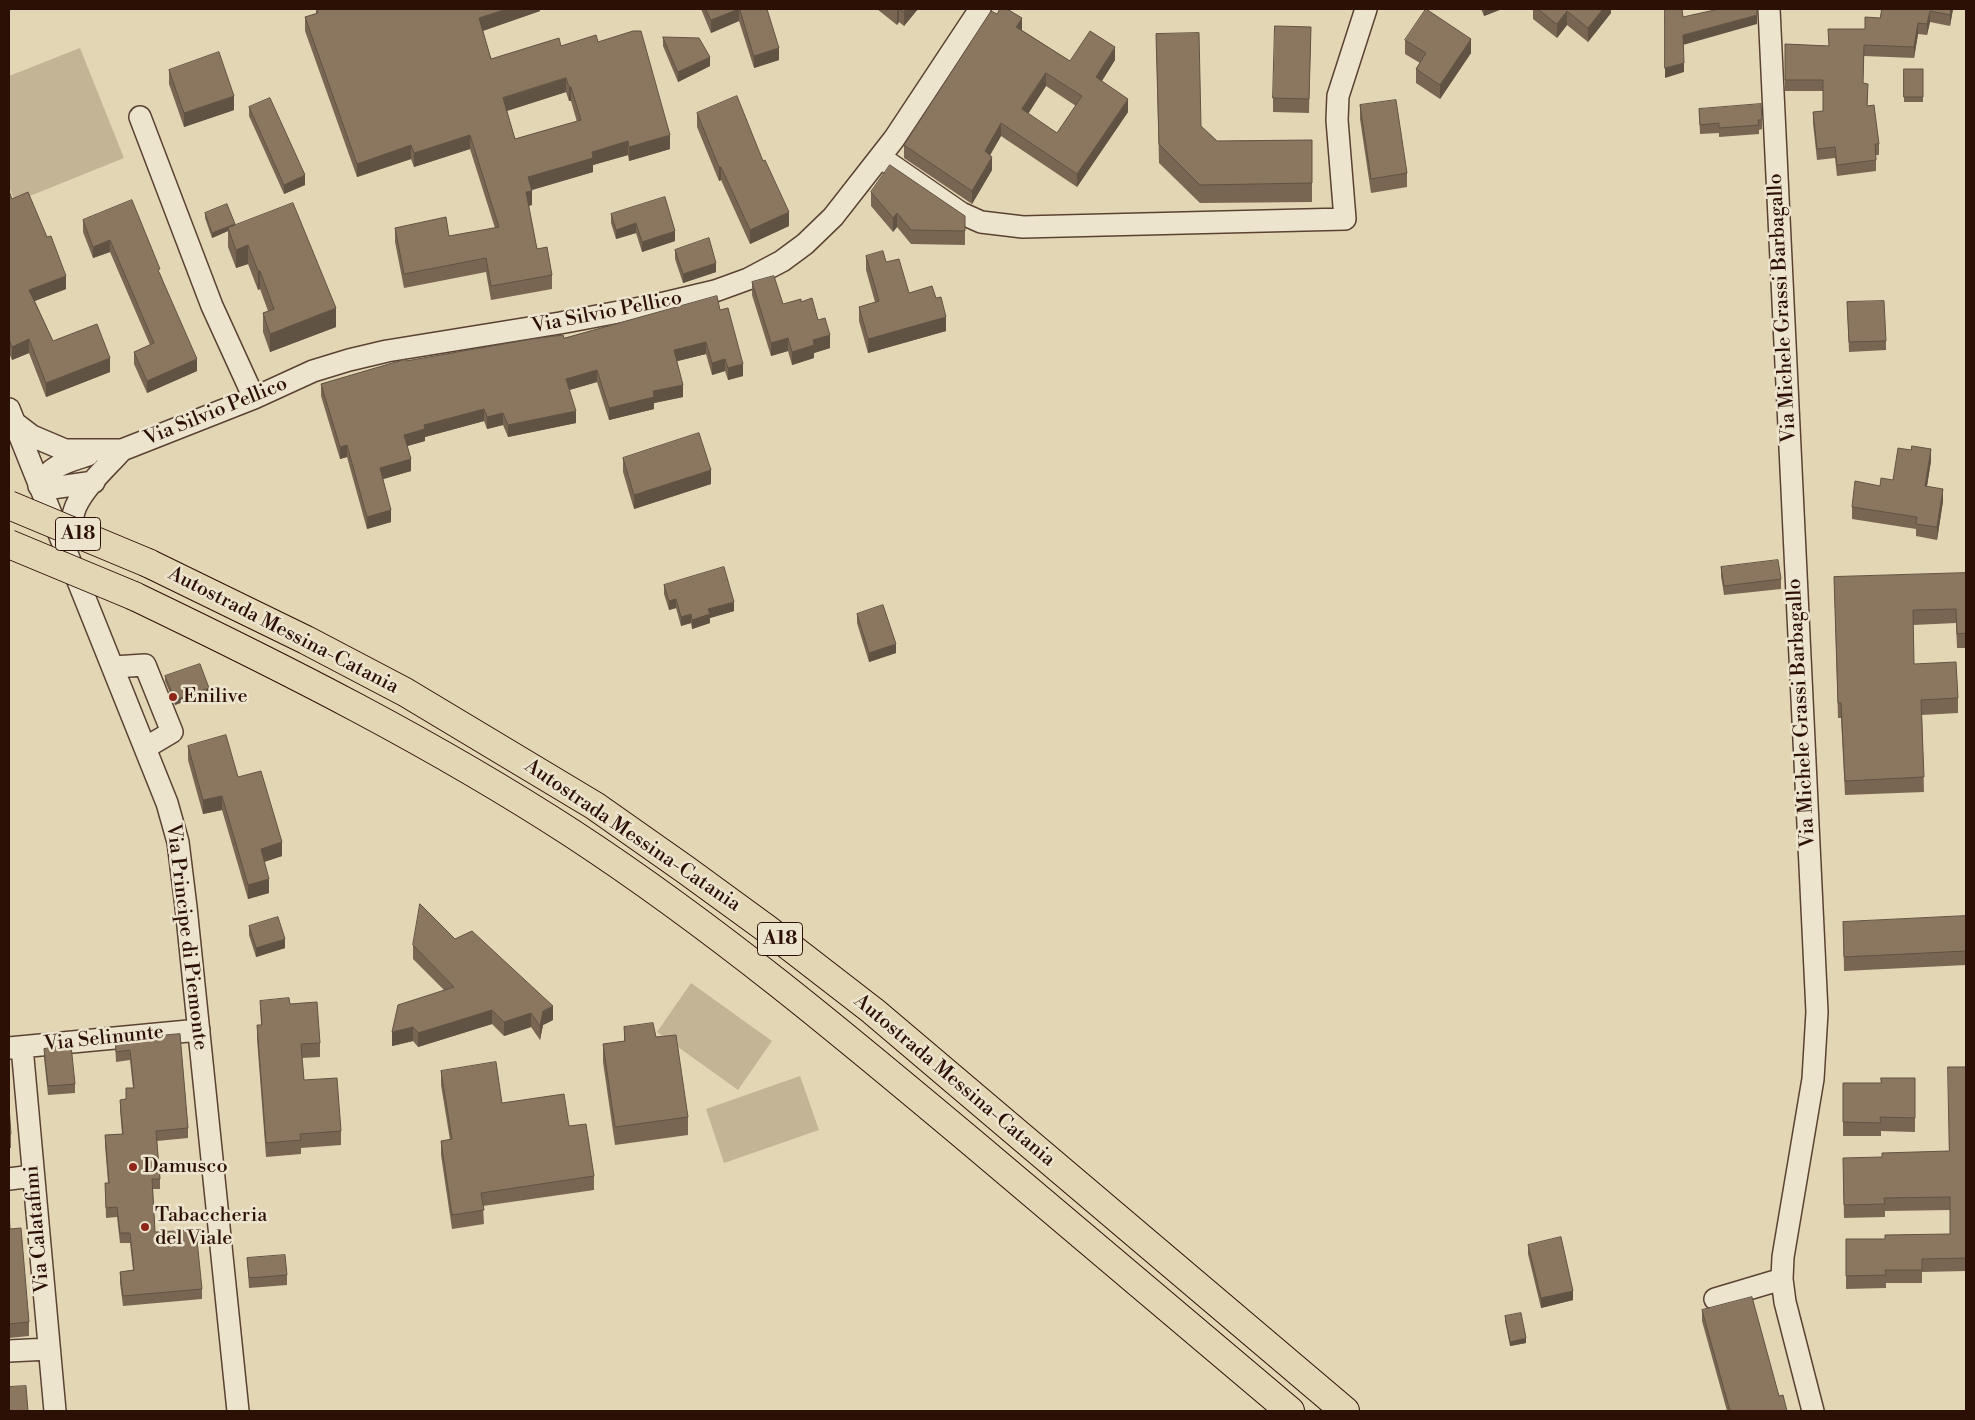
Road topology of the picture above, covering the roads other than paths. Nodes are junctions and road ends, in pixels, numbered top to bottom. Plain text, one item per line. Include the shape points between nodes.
1 (980, 9) edge
2 (1366, 9) edge
3 (1769, 9) edge
4 (140, 117) dead end
5 (880, 157) junction
6 (254, 398) junction
7 (12, 416) edge
8 (112, 450) junction
9 (94, 482) junction
10 (39, 486) junction
11 (9, 505) edge
12 (9, 544) edge
13 (68, 557) junction
14 (113, 667) junction
15 (145, 748) junction
16 (199, 1030) junction
17 (15, 1048) edge
18 (34, 1176) junction
19 (9, 1179) edge
20 (1782, 1279) junction
21 (1715, 1299) dead end
22 (49, 1348) junction
23 (9, 1350) edge
24 (55, 1411) edge
25 (238, 1411) edge
26 (1290, 1411) edge
27 (1345, 1411) edge
28 (1813, 1411) edge

1 - 5 street, Via Silvio Pellico
2 - 5 street via 1338,96 1345,219 1023,227 981,222 961,213
3 - 20 street, Via Michele Grassi Barbagallo via 1817,1012 1813,1079
4 - 6 street via 212,306
5 - 6 street, Via Silvio Pellico via 833,216 805,244 748,279 656,305 348,360 313,371
6 - 8 street, Via Silvio Pellico
7 - 8 street via 32,436 65,450
7 - 10 street, Via Principe di Piemonte
8 - 9 street
8 - 10 street, Via Silvio Pellico via 52,469
9 - 10 street via 52,488
9 - 13 street via 77,505
10 - 13 street, Via Principe di Piemonte
11 - 27 highway, Autostrada Messina-Catania / A18, bridge via 148,564 306,640 405,692 594,806 767,929 873,1011
12 - 26 highway, Autostrada Messina-Catania / A18, bridge via 134,596 290,672 475,773 573,835 744,955 850,1039
13 - 14 street, Via Principe di Piemonte
14 - 15 street, Via Principe di Piemonte
14 - 15 street via 145,665 172,732
15 - 16 street, Via Principe di Piemonte via 167,803 178,842
16 - 17 street, Via Selinunte
16 - 25 street, Via Principe di Piemonte
17 - 18 street, Via Calatafimi
18 - 19 street
18 - 22 street, Via Calatafimi
20 - 21 street
20 - 28 street, Via Michele Grassi Barbagallo via 1784,1302
22 - 23 street
22 - 24 street, Via Calatafimi

